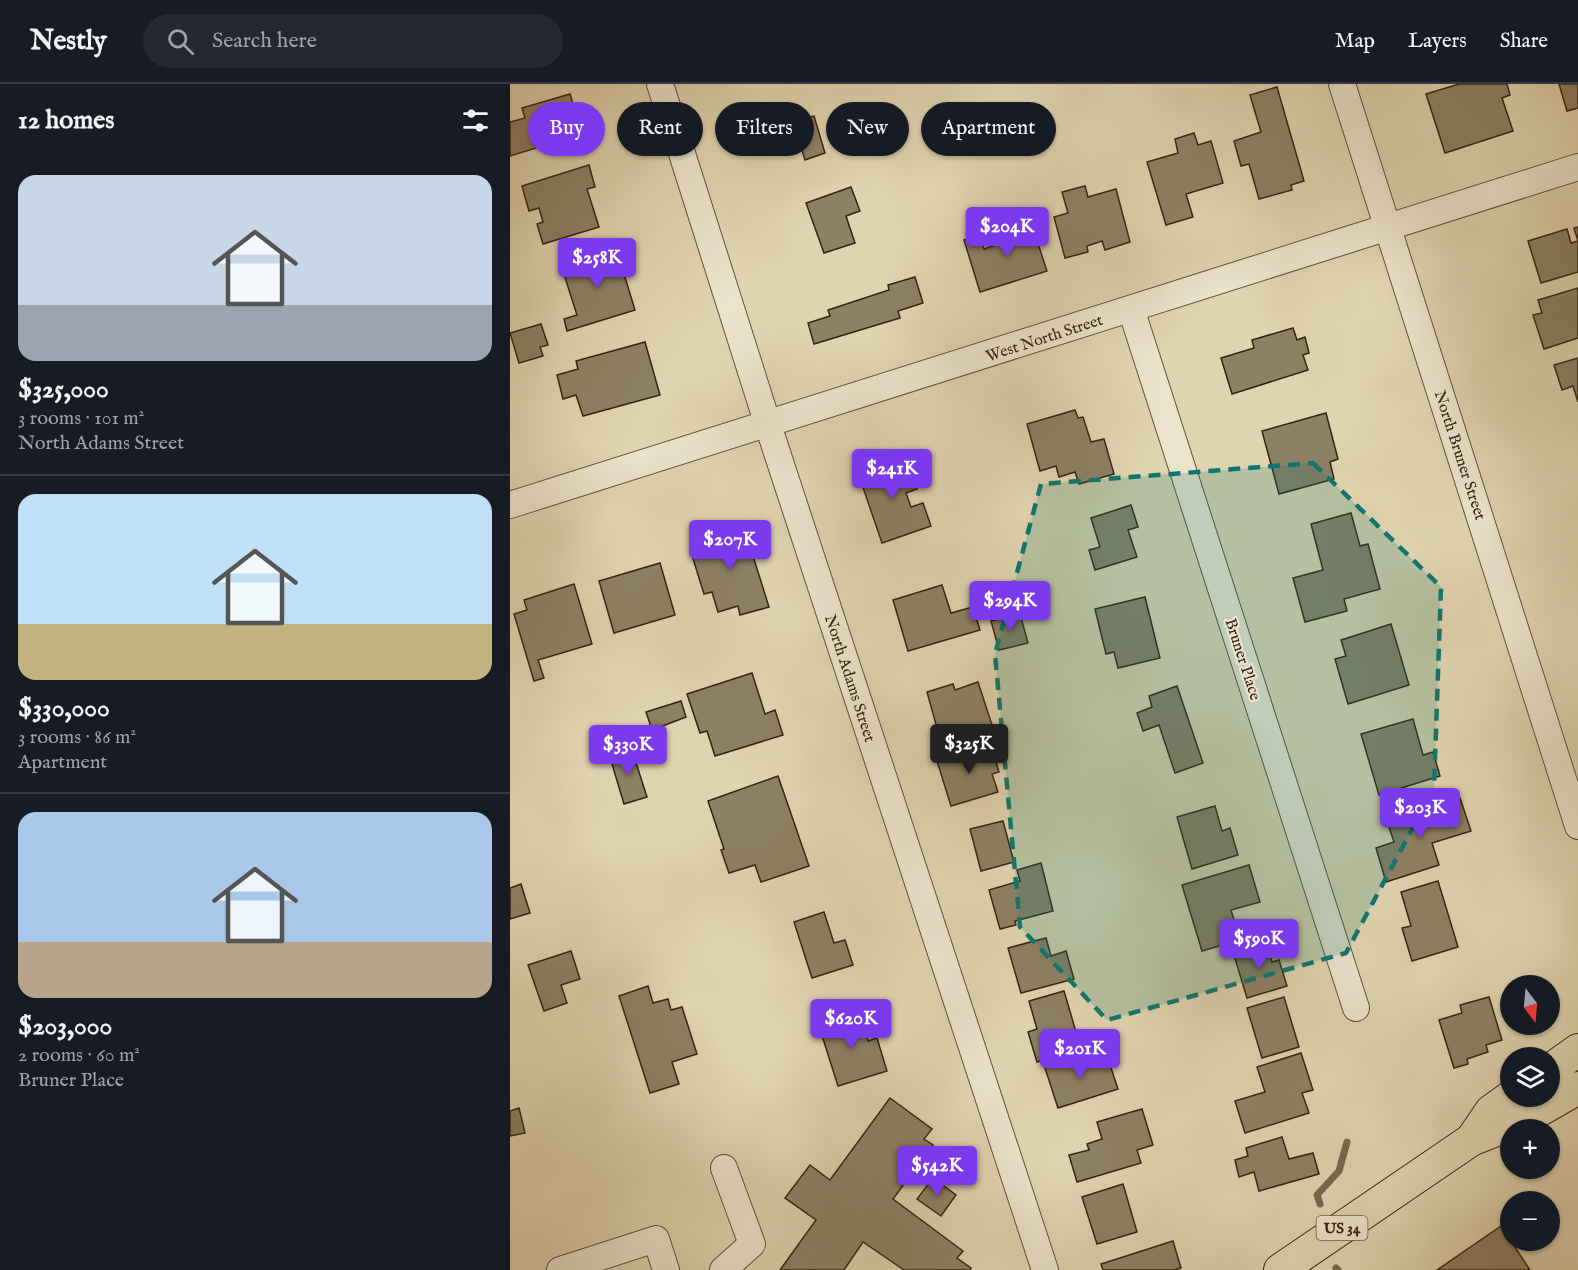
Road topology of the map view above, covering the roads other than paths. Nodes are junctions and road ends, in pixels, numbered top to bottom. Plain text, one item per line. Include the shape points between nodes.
1 (660, 84) edge
2 (1342, 84) edge
3 (1578, 167) edge
4 (1389, 227) junction
5 (1131, 309) junction
6 (768, 425) junction
7 (510, 505) edge
8 (1578, 826) edge
9 (1356, 1008) dead end
10 (1578, 1050) edge
11 (1560, 1063) edge
12 (1578, 1088) edge
13 (1500, 1105) edge
14 (1472, 1140) junction
15 (724, 1168) dead end
16 (560, 1270) edge
17 (666, 1270) edge
18 (723, 1270) edge
19 (1045, 1270) edge
20 (1280, 1270) edge

1 - 6 street, North Adams Street
2 - 4 street, North Bruner Street
3 - 4 street, West North Street
4 - 5 street, West North Street
4 - 8 street, North Bruner Street
5 - 6 street, West North Street
5 - 9 street, Bruner Place
6 - 7 street, West North Street
6 - 19 street, North Adams Street
10 - 11 main road
12 - 14 main road, US 34 via 1526,1118
13 - 14 main road, US 34 via 1491,1111
14 - 20 main road, US 34
15 - 18 street via 752,1244
16 - 17 street via 656,1239

